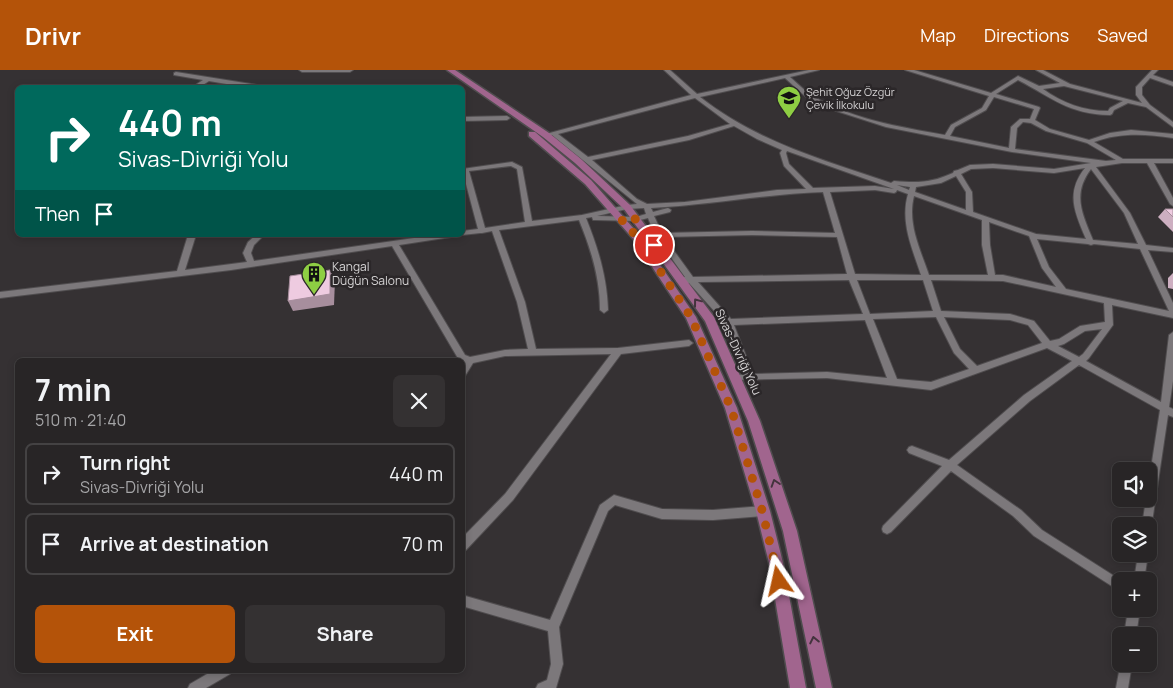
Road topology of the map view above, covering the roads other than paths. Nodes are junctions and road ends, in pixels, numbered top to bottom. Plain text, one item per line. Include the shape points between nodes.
1 (302, 70) edge
2 (350, 70) edge
3 (440, 70) edge
4 (450, 70) edge
5 (454, 70) edge
6 (667, 70) edge
7 (816, 70) edge
8 (908, 70) edge
9 (1039, 70) edge
10 (1152, 72) edge
11 (176, 74) dead end
12 (787, 77) junction
13 (208, 79) junction
14 (1173, 84) edge
15 (198, 85) edge
16 (245, 85) edge
17 (461, 85) edge
18 (1070, 86) junction
19 (465, 88) edge
20 (1038, 88) junction
21 (993, 94) junction
22 (694, 97) junction
23 (1127, 101) junction
24 (1148, 106) junction
25 (507, 118) junction
26 (465, 119) edge
27 (1032, 121) junction
28 (735, 124) junction
29 (1173, 125) edge
30 (549, 134) junction
31 (1173, 136) edge
32 (946, 138) junction
33 (1089, 142) junction
34 (786, 149) junction
35 (1012, 150) junction
36 (587, 159) junction
37 (1149, 160) junction
38 (1122, 161) junction
39 (1173, 161) edge
40 (1104, 163) junction
41 (1091, 165) junction
42 (956, 172) junction
43 (826, 189) junction
44 (912, 189) junction
45 (811, 190) junction
46 (1173, 204) edge
47 (626, 206) junction
48 (648, 211) junction
49 (970, 214) junction
50 (617, 215) junction
51 (582, 217) junction
52 (636, 219) junction
53 (985, 219) junction
54 (529, 224) junction
55 (495, 229) junction
56 (482, 231) junction
57 (465, 234) edge
58 (659, 235) junction
59 (839, 235) junction
60 (1032, 235) junction
61 (191, 237) edge
62 (258, 237) edge
63 (437, 237) edge
64 (394, 243) junction
65 (1091, 243) junction
66 (1144, 248) junction
67 (1173, 250) edge
68 (251, 264) junction
69 (180, 273) junction
70 (852, 277) junction
71 (926, 278) junction
72 (992, 278) junction
73 (686, 280) junction
74 (1063, 291) junction
75 (0, 295) edge
76 (1108, 301) junction
77 (604, 310) dead end
78 (1173, 311) edge
79 (938, 314) junction
80 (1173, 315) edge
81 (868, 317) junction
82 (729, 322) junction
83 (1110, 325) junction
84 (1173, 335) edge
85 (689, 343) dead end
86 (1048, 344) junction
87 (618, 351) junction
88 (533, 352) junction
89 (1172, 353) edge
90 (462, 358) edge
91 (465, 359) edge
92 (470, 360) junction
93 (1080, 361) junction
94 (465, 369) edge
95 (975, 370) junction
96 (750, 377) junction
97 (735, 378) junction
98 (893, 381) junction
99 (1169, 411) edge
100 (912, 450) dead end
101 (950, 465) junction
102 (762, 510) junction
103 (1149, 517) edge
104 (887, 529) dead end
105 (465, 543) edge
106 (1112, 581) edge
107 (465, 601) edge
108 (553, 627) junction
109 (1125, 672) edge
110 (221, 673) edge
111 (198, 687) edge
112 (542, 688) edge
113 (798, 688) edge
114 (824, 688) edge
115 (1122, 688) edge

1 - 2 street
3 - 17 main road
4 - 30 main road, Sivas-Divriği Yolu
5 - 30 street
6 - 22 street
7 - 12 street
8 - 21 street
9 - 18 street
10 - 14 street
10 - 24 street via 1140,87 1139,96
11 - 13 street
12 - 22 street
12 - 32 street via 807,95 855,117
13 - 15 street
13 - 16 street
18 - 20 street
18 - 23 street
19 - 25 main road
20 - 21 street via 1018,78
20 - 23 street via 1058,102 1086,111 1110,113
21 - 27 street via 1037,108
21 - 32 street via 984,109 953,126
22 - 28 street
22 - 30 street
23 - 24 street
24 - 29 street
25 - 26 street
25 - 50 main road via 537,137 581,176
27 - 33 street via 1048,130
27 - 35 street via 1022,120 1014,127
28 - 34 street
28 - 36 street via 689,138
30 - 36 street
30 - 47 main road, Sivas-Divriği Yolu
31 - 33 street via 1138,131 1103,136
32 - 35 street
33 - 38 street
34 - 44 street via 879,182
34 - 45 street via 783,153 786,165
35 - 40 street
36 - 48 street
37 - 38 street
37 - 39 street
37 - 46 street
38 - 40 street
40 - 41 street
41 - 42 street via 1054,171 970,167
41 - 65 street via 1082,174 1075,202
41 - 66 street via 1127,213
42 - 44 street via 939,182
42 - 49 street via 969,192
43 - 44 street
43 - 45 street
43 - 59 street
44 - 49 street
44 - 71 street via 908,206 909,227
45 - 48 street
47 - 48 street
47 - 50 street
47 - 52 main road, Sivas-Divriği Yolu
48 - 52 street
48 - 58 street
49 - 53 street
50 - 51 street
50 - 51 street
50 - 52 street
50 - 102 main road via 638,238 691,317 731,408
51 - 54 street
51 - 77 street via 598,257 605,293
52 - 73 main road, Sivas-Divriği Yolu
53 - 60 street
53 - 72 street
54 - 55 street
54 - 56 street via 520,168 512,164 465,170
55 - 56 street
55 - 88 street via 521,302
56 - 57 street
58 - 59 street
58 - 73 street
59 - 70 street
60 - 65 street
60 - 74 street via 1046,268
61 - 69 street
62 - 68 street via 247,253
63 - 64 street
64 - 68 street
64 - 90 street
65 - 66 street
66 - 67 street
66 - 78 street
68 - 69 street
69 - 75 street
70 - 71 street
70 - 73 street
70 - 81 street
71 - 72 street
71 - 79 street
72 - 74 street
73 - 82 street
97 -> 73 main road, Sivas-Divriği Yolu via 710,320
74 - 76 street
76 - 80 street
76 - 83 street
79 - 81 street
79 - 86 street via 1010,317 1031,323
79 - 95 street via 957,351
81 - 82 street
81 - 98 street
82 - 96 street
83 - 86 street via 1083,328 1061,342
83 - 93 street
84 - 89 street
85 - 87 street
86 - 93 street
86 - 95 street
87 - 88 street
87 - 105 street via 509,497
88 - 92 street via 505,353
89 - 99 street
91 - 92 street
92 - 94 street
93 - 99 street
93 - 101 street via 1027,398
95 - 98 street via 931,386
96 - 97 street
96 - 98 street via 826,375
114 -> 97 main road, Sivas-Divriği Yolu via 790,531 754,421
99 - 103 street
100 - 101 street
101 - 104 street
101 - 106 street via 1017,513 1038,533
102 - 108 street via 713,515 662,514 614,500 604,508
102 - 113 main road via 776,563
107 - 108 street
108 - 112 street via 557,664 552,684
109 - 115 street
110 - 111 street

